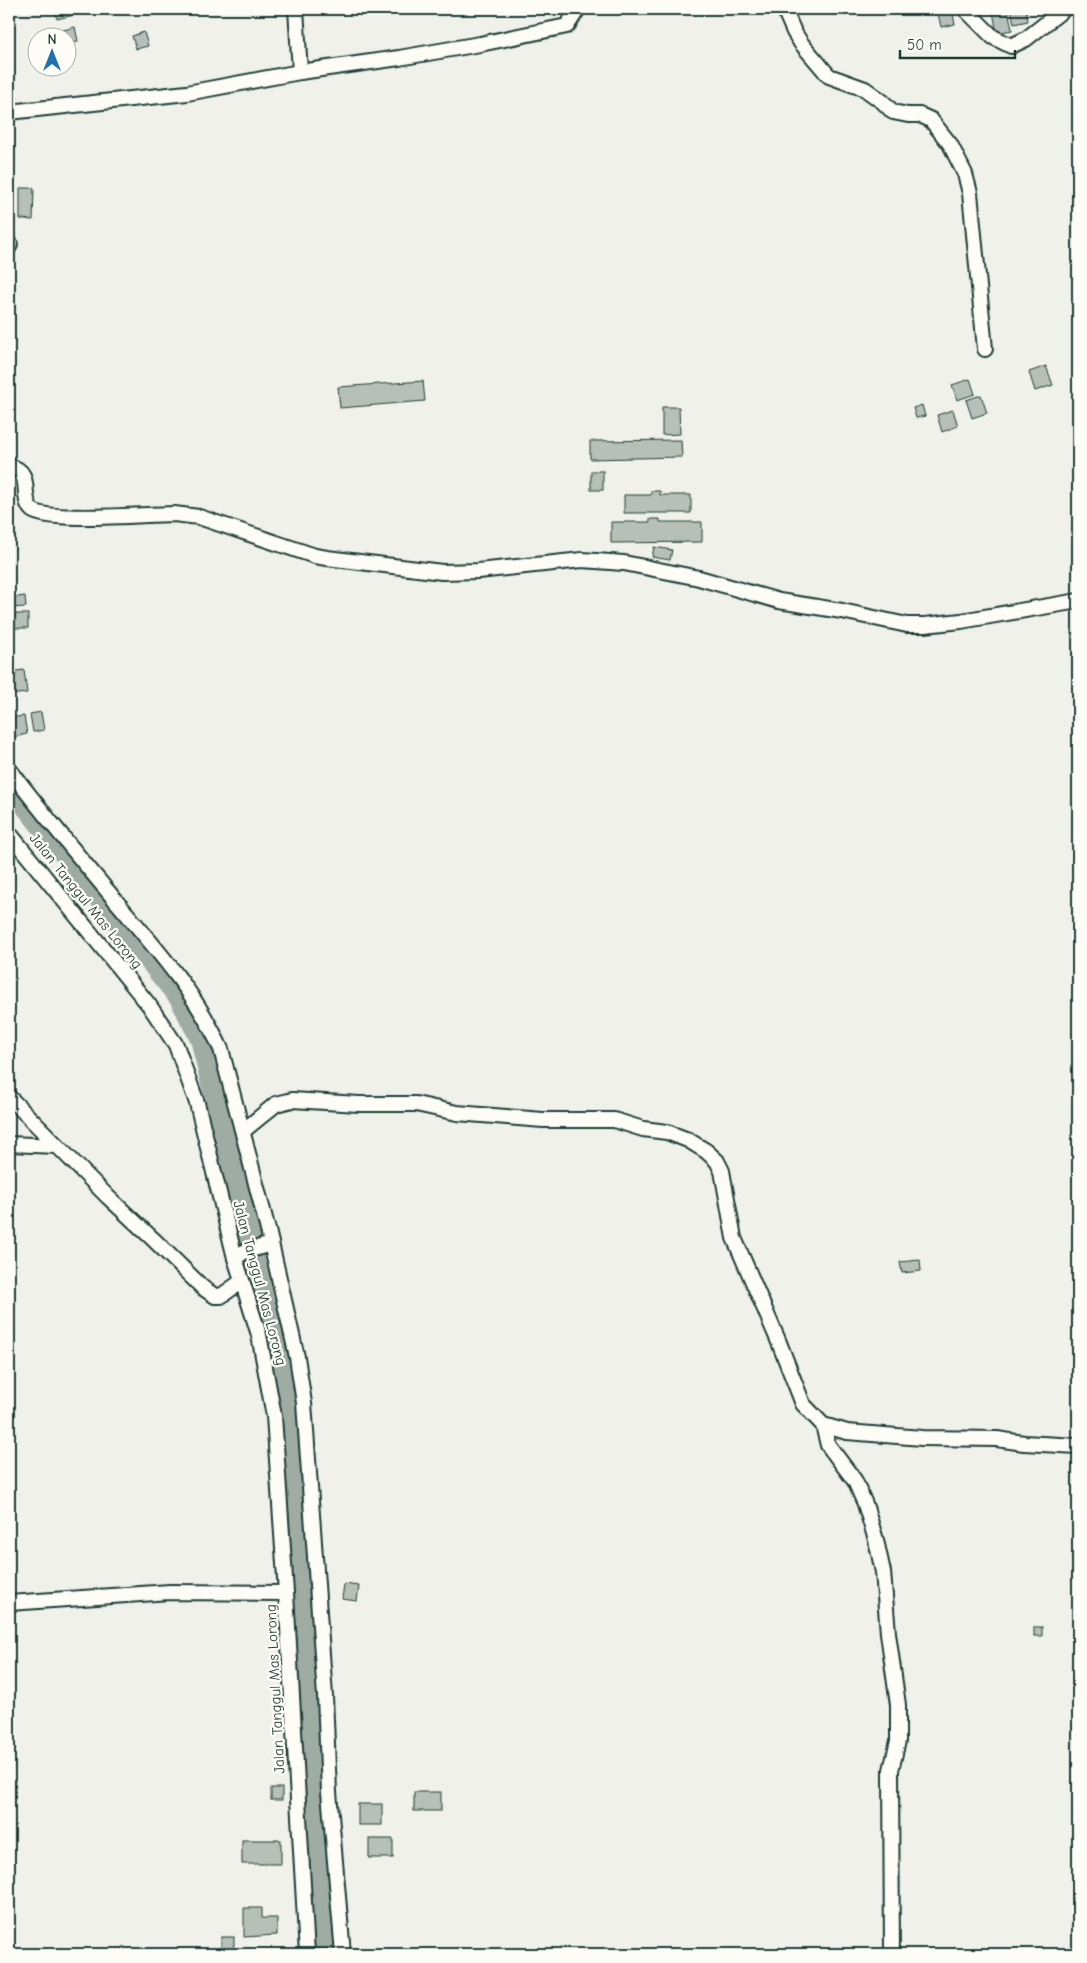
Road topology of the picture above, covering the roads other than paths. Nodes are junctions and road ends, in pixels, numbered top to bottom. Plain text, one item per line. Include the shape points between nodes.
1 (296, 9) edge
2 (578, 9) edge
3 (784, 9) edge
4 (965, 9) edge
5 (1064, 9) edge
6 (300, 72) junction
7 (9, 112) edge
8 (985, 349) dead end
9 (9, 466) edge
10 (1078, 601) edge
11 (9, 769) edge
12 (9, 833) edge
13 (9, 1097) edge
14 (243, 1131) junction
15 (9, 1144) edge
16 (57, 1146) junction
17 (269, 1244) junction
18 (239, 1255) junction
19 (242, 1282) junction
20 (823, 1425) junction
21 (1078, 1446) edge
22 (286, 1593) junction
23 (9, 1602) edge
24 (307, 1954) edge
25 (343, 1954) edge
26 (892, 1954) edge

1 - 6 street
2 - 6 street via 567,26 550,30 399,58
3 - 8 street via 801,43 829,76 865,90 893,112 932,120 950,144 970,192
4 - 5 street via 993,37 1011,46 1026,39
6 - 7 street via 187,93
9 - 10 street via 22,473 32,509 46,515 188,515 315,556 416,570 478,571 582,560 624,563 699,578 779,601 907,625 961,621
11 - 14 street via 189,991 221,1049
12 - 18 street, Jalan Tanggul Mas Lorong via 144,998 176,1045 197,1103
13 - 16 street
14 - 17 street
14 - 20 street via 276,1104 292,1100 416,1104 458,1113 543,1120 614,1120 688,1140 717,1161 722,1171 734,1238 802,1404
15 - 16 street
16 - 19 street via 211,1294 222,1296
17 - 18 street
17 - 25 street via 297,1357 304,1403 329,1792
18 - 19 street, Jalan Tanggul Mas Lorong
19 - 22 street, Jalan Tanggul Mas Lorong via 260,1335 271,1394
20 - 21 street via 847,1432
20 - 26 street via 828,1445 854,1481 865,1504 883,1572 898,1705 898,1741 892,1770
22 - 23 street via 170,1592
22 - 24 street, Jalan Tanggul Mas Lorong

